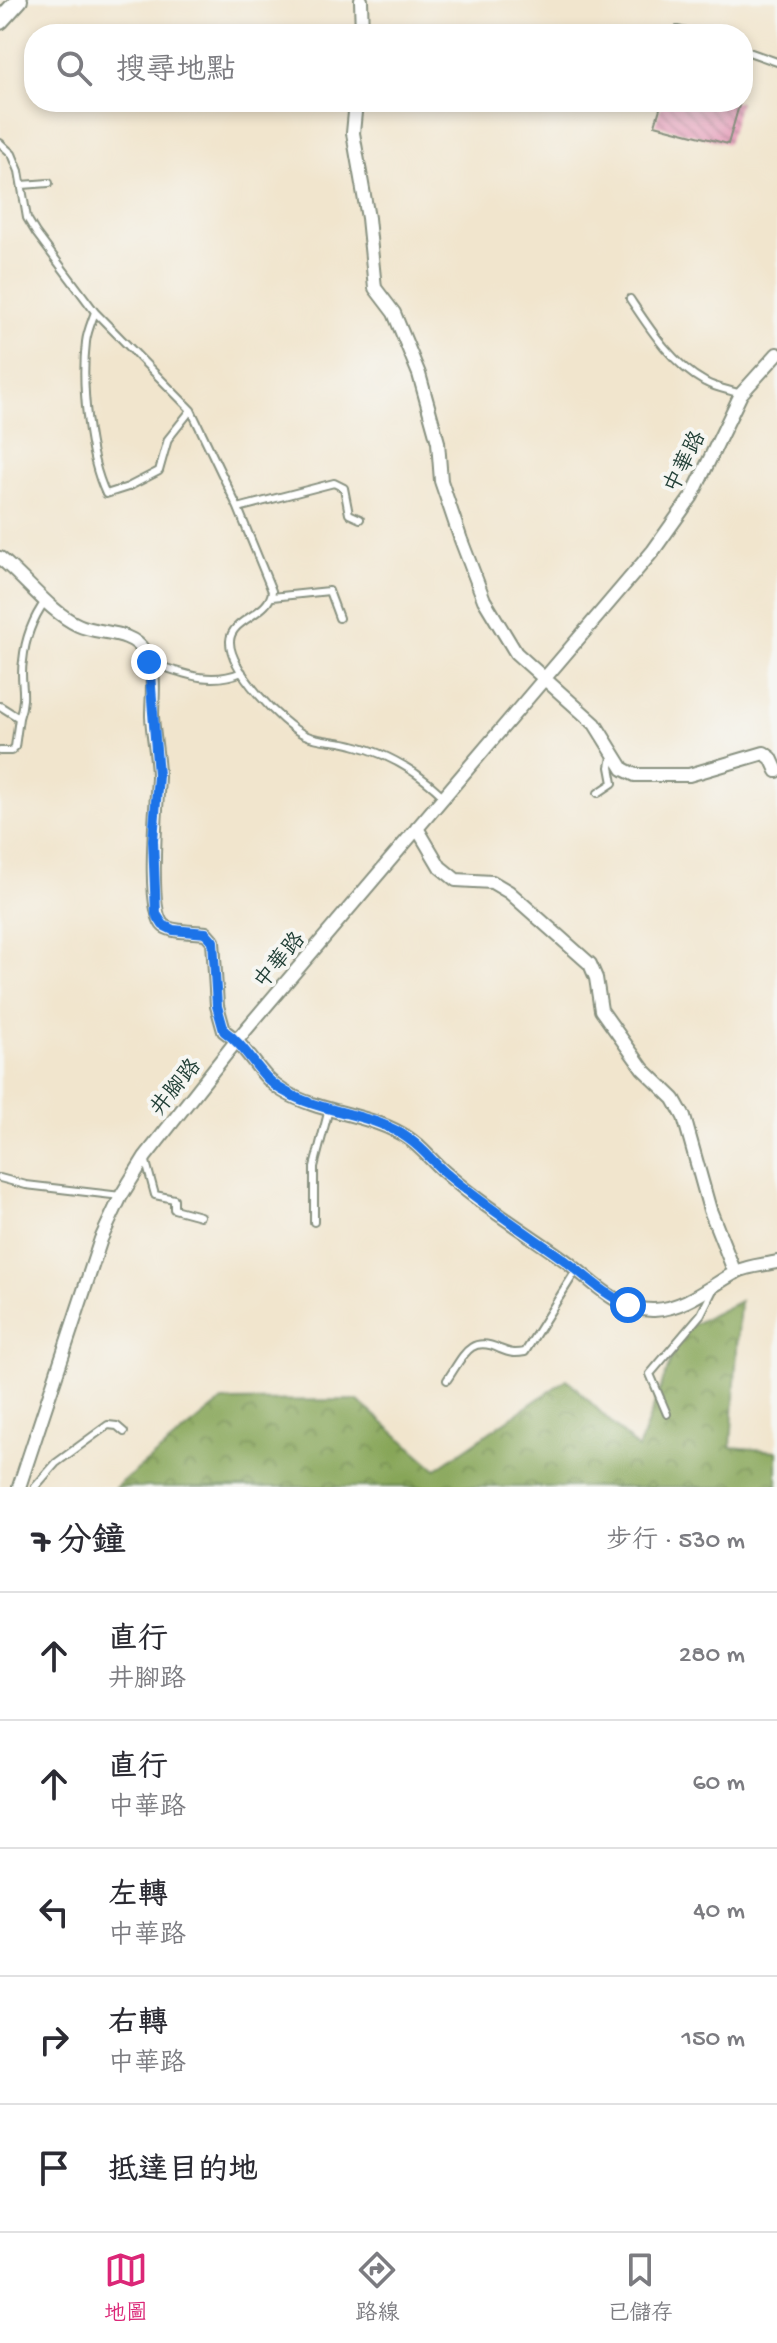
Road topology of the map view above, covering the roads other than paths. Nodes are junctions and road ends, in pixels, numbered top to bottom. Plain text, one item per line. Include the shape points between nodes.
1 (19, 0) edge
2 (361, 0) edge
3 (0, 21) edge
4 (362, 24) edge
5 (753, 54) edge
6 (777, 62) edge
7 (355, 112) edge
8 (0, 143) edge
9 (49, 183) dead end
10 (22, 185) junction
11 (630, 299) dead end
12 (95, 312) junction
13 (777, 354) edge
14 (741, 394) junction
15 (191, 410) junction
16 (238, 508) junction
17 (360, 519) dead end
18 (0, 558) edge
19 (272, 597) junction
20 (46, 600) junction
21 (339, 618) dead end
22 (149, 662) junction
23 (242, 672) junction
24 (542, 678) junction
25 (0, 706) edge
26 (19, 718) junction
27 (0, 751) edge
28 (613, 752) junction
29 (777, 771) edge
30 (598, 793) dead end
31 (443, 796) junction
32 (417, 828) junction
33 (237, 1040) junction
34 (329, 1109) junction
35 (145, 1157) junction
36 (0, 1178) edge
37 (121, 1196) junction
38 (200, 1216) dead end
39 (314, 1222) dead end
40 (777, 1262) edge
41 (577, 1269) junction
42 (735, 1273) junction
43 (714, 1288) junction
44 (447, 1380) dead end
45 (667, 1414) dead end
46 (124, 1432) dead end
47 (19, 1487) edge
48 (35, 1487) edge

1 - 3 street
2 - 4 street
5 - 6 lane
7 - 24 street via 353,133 375,288 394,313 419,374 438,442 441,481 484,600 516,653
8 - 10 lane via 12,154
9 - 10 lane
10 - 12 lane via 27,218
11 - 14 lane via 658,340 685,366 706,383
12 - 15 lane
12 - 15 lane via 86,341 86,397 90,446 106,494 159,471 168,439
13 - 14 street, 中華路
14 - 24 street, 中華路 via 692,496 653,551
15 - 16 lane
16 - 17 lane via 334,483 344,488 349,514
16 - 19 lane
18 - 20 street
19 - 21 lane via 329,591
19 - 23 lane via 230,636
20 - 22 street via 76,625 135,641
20 - 26 lane via 34,617 22,662 25,701
22 - 23 lane via 214,680
22 - 33 street, 中華路 via 158,775 153,840 156,914 173,930 206,933 213,941 219,1019 224,1031
23 - 31 lane via 266,704 301,734 378,753 423,777
24 - 28 street via 595,724
24 - 31 street, 中華路
25 - 26 lane
26 - 27 lane via 15,747
28 - 29 street via 623,769 635,775 689,775 764,753
28 - 30 lane via 613,783
31 - 32 street, 中華路
32 - 33 street, 中華路
32 - 42 street via 440,867 456,880 492,882 509,892 590,964 601,1010 684,1117 710,1210
33 - 34 street via 267,1080
33 - 35 street, 井腳路
34 - 39 lane via 314,1167
34 - 41 street via 385,1125 409,1139 448,1176
35 - 37 street, 井腳路
35 - 38 lane via 155,1195 174,1199 174,1209
36 - 37 lane
37 - 47 street, 井腳路 via 101,1239
40 - 42 street
41 - 43 street via 607,1295 654,1310
41 - 44 lane via 525,1352 513,1355 478,1343
42 - 43 street
43 - 45 lane via 701,1314 650,1374
46 - 48 lane via 108,1425 56,1463

